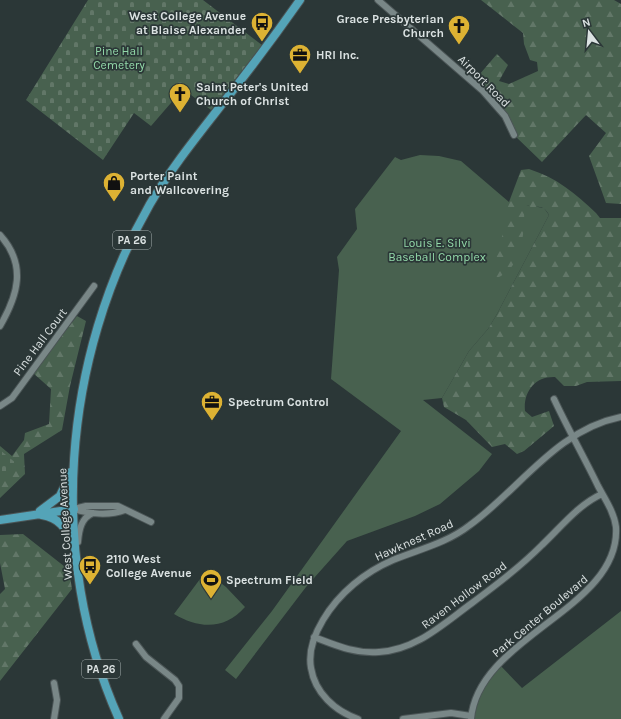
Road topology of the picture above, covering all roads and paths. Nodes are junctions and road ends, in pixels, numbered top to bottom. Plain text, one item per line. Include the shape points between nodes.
1 (300, 0) edge
2 (378, 0) edge
3 (514, 135) dead end
4 (0, 235) edge
5 (94, 286) dead end
6 (0, 326) edge
7 (554, 400) dead end
8 (0, 406) edge
9 (621, 417) edge
10 (573, 437) junction
11 (73, 467) junction
12 (602, 494) junction
13 (74, 509) junction
14 (124, 510) junction
15 (95, 513) junction
16 (32, 515) junction
17 (0, 520) edge
18 (151, 522) dead end
19 (77, 550) junction
20 (618, 550) edge
21 (314, 637) junction
22 (136, 644) dead end
23 (54, 683) dead end
24 (471, 717) edge
25 (54, 719) edge
26 (120, 719) edge
27 (164, 719) edge
28 (358, 719) edge
29 (403, 719) edge

1 - 11 main road, West College Avenue / PA 26 via 267,47 175,165 150,204 134,236 107,298 86,368
2 - 3 street, Airport Road via 483,91 505,116
4 - 6 street via 12,254 17,279 12,304
5 - 8 street, Pine Hall Court via 12,398
7 - 10 street, Park Center Boulevard
9 - 10 street, Hawknest Road via 603,422
10 - 12 street, Park Center Boulevard
10 - 21 street, Hawknest Road via 548,454 465,529 439,544 383,565 364,576 334,603
11 - 13 main road, West College Avenue / PA 26
11 - 16 main road via 60,496 48,507
12 - 20 street, Park Center Boulevard via 613,515
12 - 21 street, Raven Hollow Road via 582,507 515,571 436,630 412,644 390,651 368,652 348,649
13 - 14 street via 86,506 118,506
13 - 15 street
13 - 16 main road
13 - 19 main road, West College Avenue / PA 26
14 - 15 street via 117,513
14 - 18 street
15 - 19 street via 86,517 82,524
16 - 17 main road
16 - 19 main road via 58,520 67,529
19 - 26 main road, West College Avenue / PA 26 via 90,633 104,680
20 - 24 street, Park Center Boulevard via 601,579 572,607 505,658 489,675 479,691
21 - 28 street, Hawknest Road via 310,664 316,686 336,708
22 - 27 street via 179,686 179,698
23 - 25 street via 57,700
24 - 29 street via 451,713

